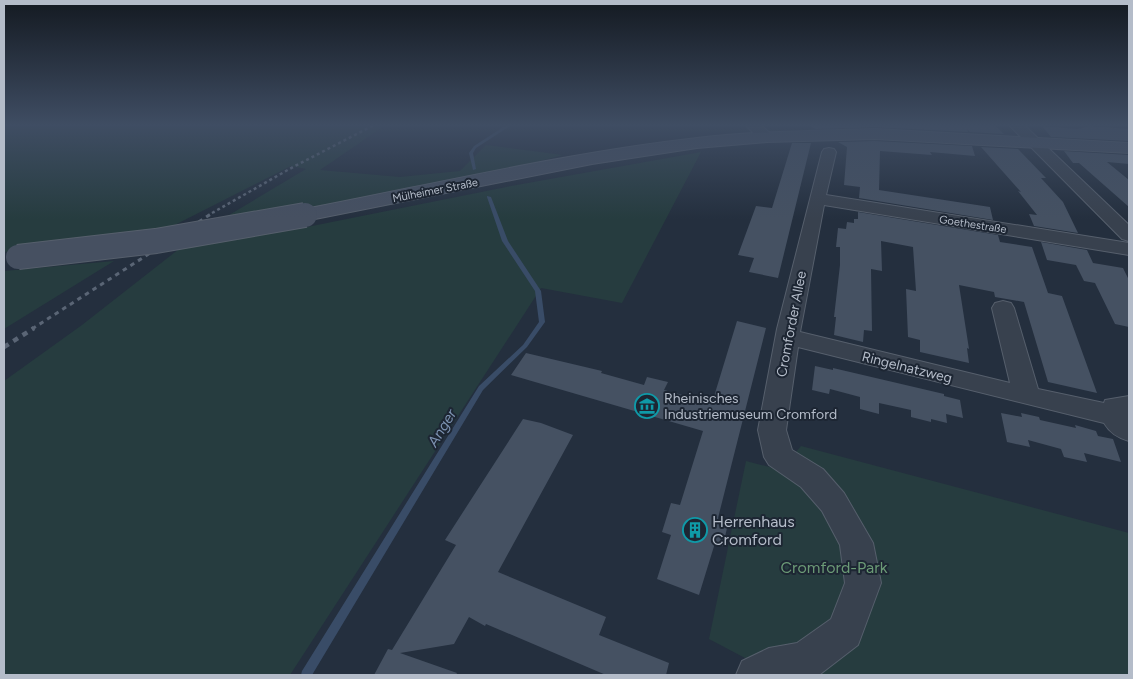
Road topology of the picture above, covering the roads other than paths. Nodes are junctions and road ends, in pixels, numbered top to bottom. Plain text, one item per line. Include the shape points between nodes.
1 (614, 156) edge
2 (828, 156) edge
3 (1047, 156) edge
4 (817, 199) junction
5 (1129, 235) edge
6 (1129, 249) edge
7 (11, 258) edge
8 (1003, 308) dead end
9 (788, 337) junction
10 (1027, 396) junction
11 (1123, 418) edge
12 (756, 675) edge

1 - 7 main road, Mülheimer Straße, bridge via 156,241
2 - 4 street, Cromforder Allee
3 - 5 street
4 - 6 street, Goethestraße
4 - 9 street, Cromforder Allee
8 - 10 street
9 - 10 street, Ringelnatzweg
9 - 12 street, Cromforder Allee via 772,430 779,457 812,478 833,502 856,543 864,583 845,632 805,661 770,668
10 - 11 street, Ringelnatzweg

